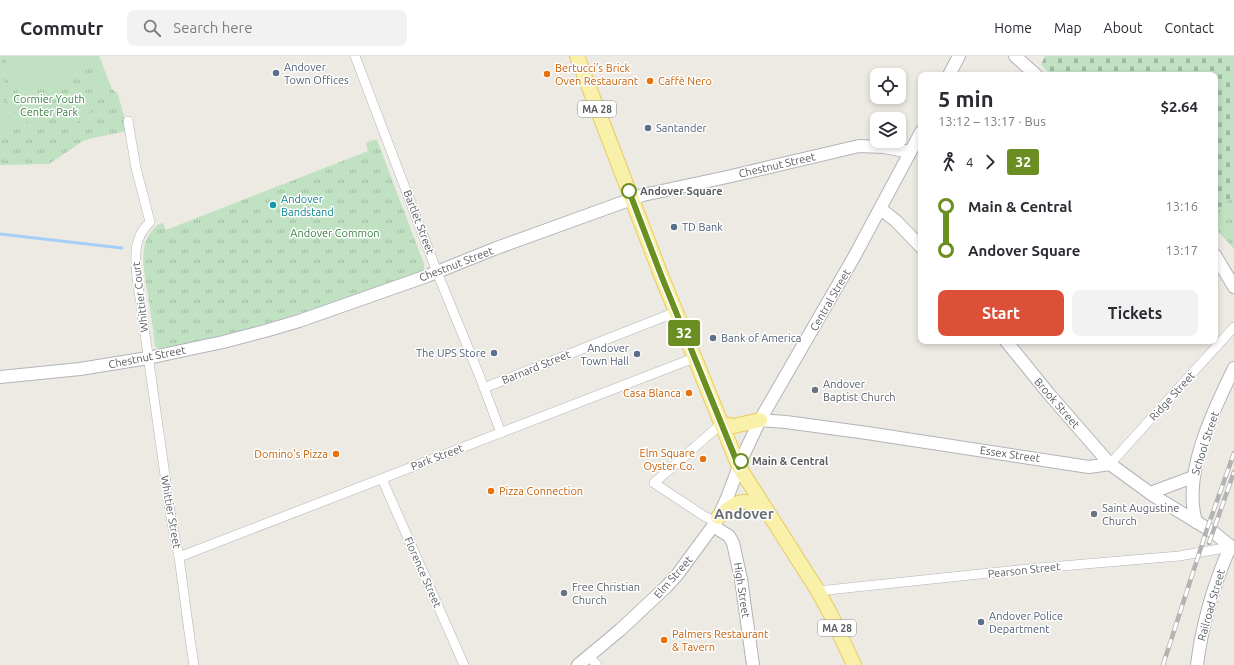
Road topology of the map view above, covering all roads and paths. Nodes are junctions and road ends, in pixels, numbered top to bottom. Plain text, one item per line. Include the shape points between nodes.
1 (355, 56) edge
2 (577, 56) edge
3 (959, 56) edge
4 (1015, 56) edge
5 (951, 72) edge
6 (1033, 72) edge
7 (128, 121) dead end
8 (918, 137) edge
9 (910, 152) junction
10 (632, 198) junction
11 (881, 209) junction
12 (918, 243) edge
13 (1218, 260) edge
14 (437, 272) junction
15 (1234, 287) edge
16 (676, 312) junction
17 (1234, 327) edge
18 (1008, 344) edge
19 (148, 358) junction
20 (694, 358) junction
21 (1234, 368) edge
22 (0, 377) edge
23 (484, 388) junction
24 (760, 420) junction
25 (721, 424) junction
26 (501, 433) junction
27 (1110, 464) junction
28 (739, 467) junction
29 (1193, 477) junction
30 (382, 479) junction
31 (1150, 492) junction
32 (766, 510) junction
33 (716, 522) junction
34 (1196, 522) junction
35 (1232, 548) edge
36 (179, 557) junction
37 (818, 591) junction
38 (593, 661) edge
39 (194, 665) edge
40 (464, 665) edge
41 (578, 665) edge
42 (753, 665) edge
43 (854, 665) edge
44 (1196, 665) edge

1 - 14 street, Bartlet Street
2 - 10 main road, MA 28
3 - 5 main road
4 - 6 main road
7 - 19 street, Whittier Court via 136,168 150,222 143,228 135,257
8 - 9 main road, Central Street
9 - 10 main road, Chestnut Street via 859,146
9 - 11 main road, Central Street
10 - 14 main road, Chestnut Street
10 - 16 main road, MA 28
11 - 12 main road
11 - 24 main road, Central Street
13 - 15 main road
14 - 19 main road, Chestnut Street via 299,321 223,342
14 - 23 street, Bartlet Street
16 - 20 main road, MA 28
16 - 23 street, Barnard Street
17 - 27 street, Ridge Street
18 - 27 main road, Brook Street
19 - 22 main road, Chestnut Street via 80,369
19 - 36 street, Whittier Street
20 - 25 main road, MA 28
20 - 26 street, Park Street
21 - 29 main road, School Street via 1212,417
23 - 26 street, Bartlet Street
24 - 25 main road via 734,426
24 - 27 main road, Essex Street via 1088,466
24 - 28 main road, Central Street
25 - 28 main road, MA 28
25 - 33 street via 654,483
26 - 30 street, Park Street
27 - 31 main road
28 - 32 main road, MA 28
28 - 33 main road, Elm Street
29 - 31 main road
29 - 34 main road, School Street via 1193,510
30 - 36 street, Park Street
30 - 40 street, Florence Street
31 - 34 main road
32 - 33 main road via 750,502 740,502
32 - 37 main road, MA 28
33 - 38 main road, Elm Street via 666,587 620,630
33 - 42 main road, High Street via 733,543 741,579
34 - 35 main road
35 - 37 street, Pearson Street via 1179,556
35 - 44 main road, Railroad Street via 1216,583
36 - 39 street, Whittier Street
37 - 43 main road, MA 28
38 - 41 main road, Elm Street

